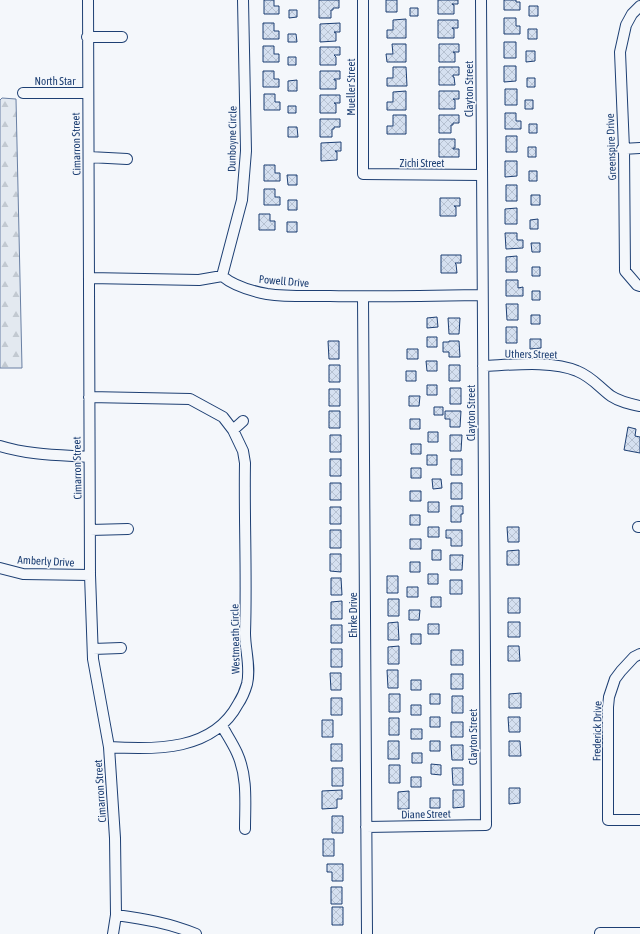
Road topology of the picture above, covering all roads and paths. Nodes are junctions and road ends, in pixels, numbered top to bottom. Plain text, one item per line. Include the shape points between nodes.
1 (88, 0) edge
2 (243, 0) edge
3 (363, 0) edge
4 (481, 0) edge
5 (640, 6) edge
6 (87, 37) junction
7 (122, 37) dead end
8 (23, 93) dead end
9 (88, 93) junction
10 (640, 148) edge
11 (623, 149) junction
12 (89, 157) junction
13 (127, 159) dead end
14 (363, 174) joint
15 (481, 175) junction
16 (222, 276) junction
17 (89, 278) junction
18 (640, 286) edge
19 (482, 295) junction
20 (363, 296) junction
21 (483, 366) junction
22 (89, 396) junction
23 (640, 406) edge
24 (243, 421) dead end
25 (233, 430) junction
26 (0, 446) edge
27 (89, 457) junction
28 (128, 529) dead end
29 (90, 530) junction
30 (0, 568) edge
31 (90, 575) junction
32 (121, 648) dead end
33 (93, 650) junction
34 (640, 654) edge
35 (222, 726) junction
36 (109, 748) junction
37 (640, 820) edge
38 (486, 825) joint
39 (366, 826) junction
40 (245, 829) dead end
41 (116, 915) junction
42 (600, 933) edge
43 (640, 933) edge
44 (113, 934) edge
45 (196, 934) edge
46 (366, 934) edge

1 - 6 street, Cimarron Street
2 - 16 street, Dunboyne Circle via 246,151 242,200
3 - 14 street, Mueller Street
4 - 15 street, Clayton Street
5 - 11 street, Greenspire Drive via 626,25 620,52
6 - 7 street
6 - 9 street, Cimarron Street
8 - 9 street, North Star
9 - 12 street, Cimarron Street
10 - 11 street
11 - 18 street, Greenspire Drive via 625,271
12 - 13 street
12 - 17 street, Cimarron Street
14 - 15 street, Zichi Street
15 - 19 street, Clayton Street
16 - 17 street via 199,280
16 - 20 street, Powell Drive via 249,290 266,294
17 - 22 street, Cimarron Street
19 - 20 street, Powell Drive
19 - 21 street, Clayton Street
20 - 39 street, Ehrke Drive
21 - 23 street, Uthers Street via 568,367 593,379 621,401
21 - 38 street, Clayton Street
22 - 25 street, Westmeath Circle via 190,399 223,417
22 - 27 street, Cimarron Street
24 - 25 street
25 - 35 street, Westmeath Circle via 243,451 244,463 247,607 245,635 248,670 247,684 241,698 234,712
26 - 27 street via 24,452
27 - 29 street, Cimarron Street
28 - 29 street
29 - 31 street, Cimarron Street
30 - 31 street, Amberly Drive via 23,574
31 - 33 street, Cimarron Street
32 - 33 street
33 - 36 street, Cimarron Street
34 - 37 street, Frederick Drive via 630,661 615,679 608,707 608,820
35 - 36 street, Westmeath Circle via 196,740 170,747
35 - 40 street via 241,763 245,786
36 - 41 street, Cimarron Street via 115,838
38 - 39 street, Diane Street
39 - 46 street, Ehrke Drive
41 - 44 street, Cimarron Street
41 - 45 street via 171,924
42 - 43 street

